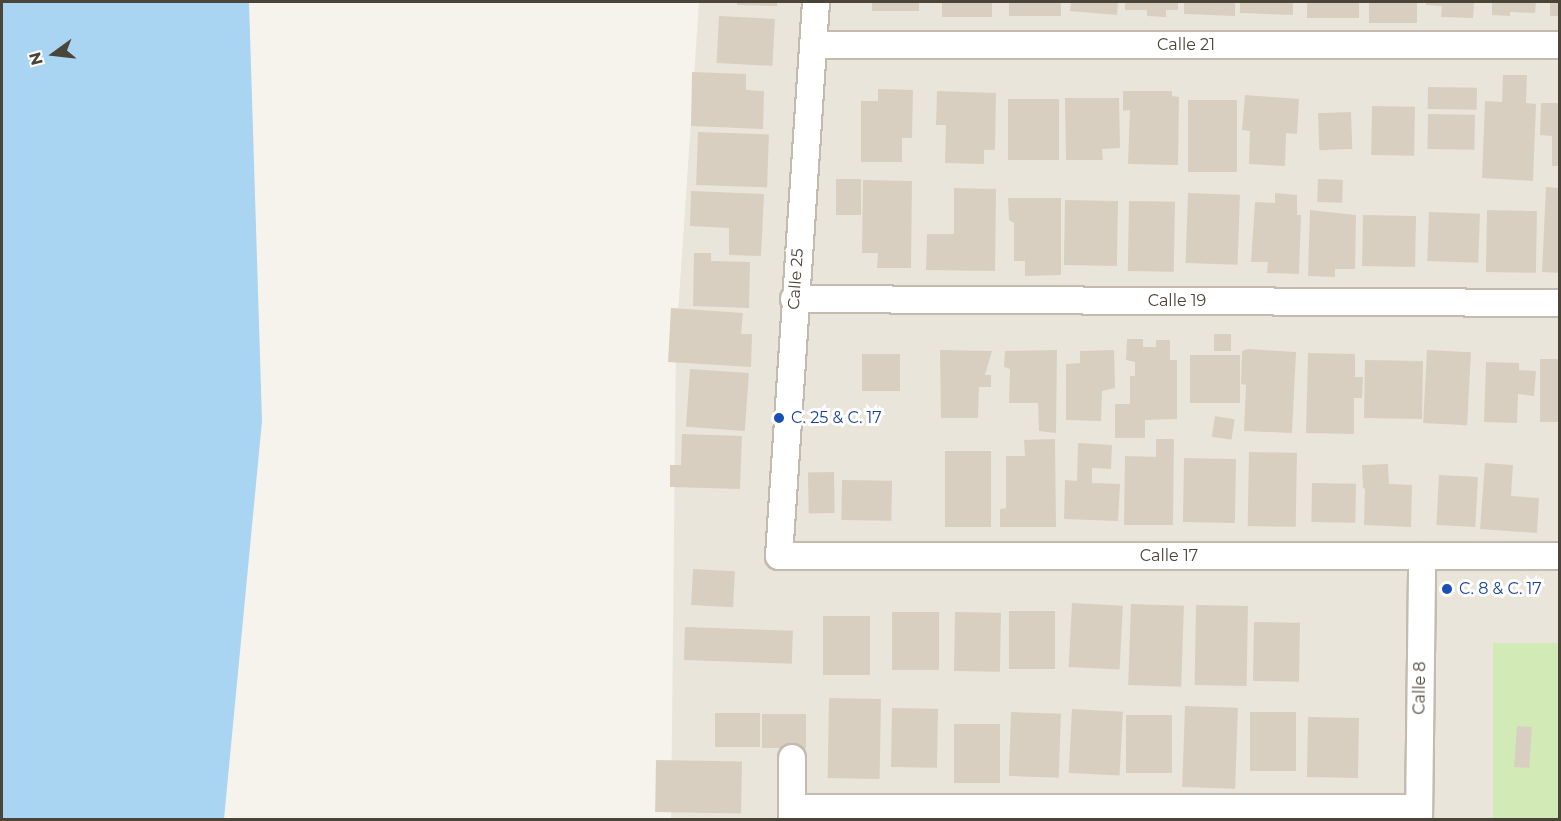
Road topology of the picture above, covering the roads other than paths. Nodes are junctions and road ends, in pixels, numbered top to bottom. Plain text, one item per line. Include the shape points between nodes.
1 (816, 2) edge
2 (813, 45) junction
3 (1560, 45) edge
4 (794, 300) junction
5 (1560, 303) edge
6 (779, 556) joint
7 (1422, 556) junction
8 (1560, 556) edge
9 (792, 758) dead end
10 (792, 814) edge
11 (1419, 814) edge

1 - 2 street, Calle 25
2 - 3 street, Calle 21
2 - 4 street, Calle 25
4 - 5 street, Calle 19
4 - 6 street, Calle 25
6 - 7 street, Calle 17
7 - 8 street, Calle 17
7 - 11 street, Calle 8
9 - 10 street
10 - 11 street

